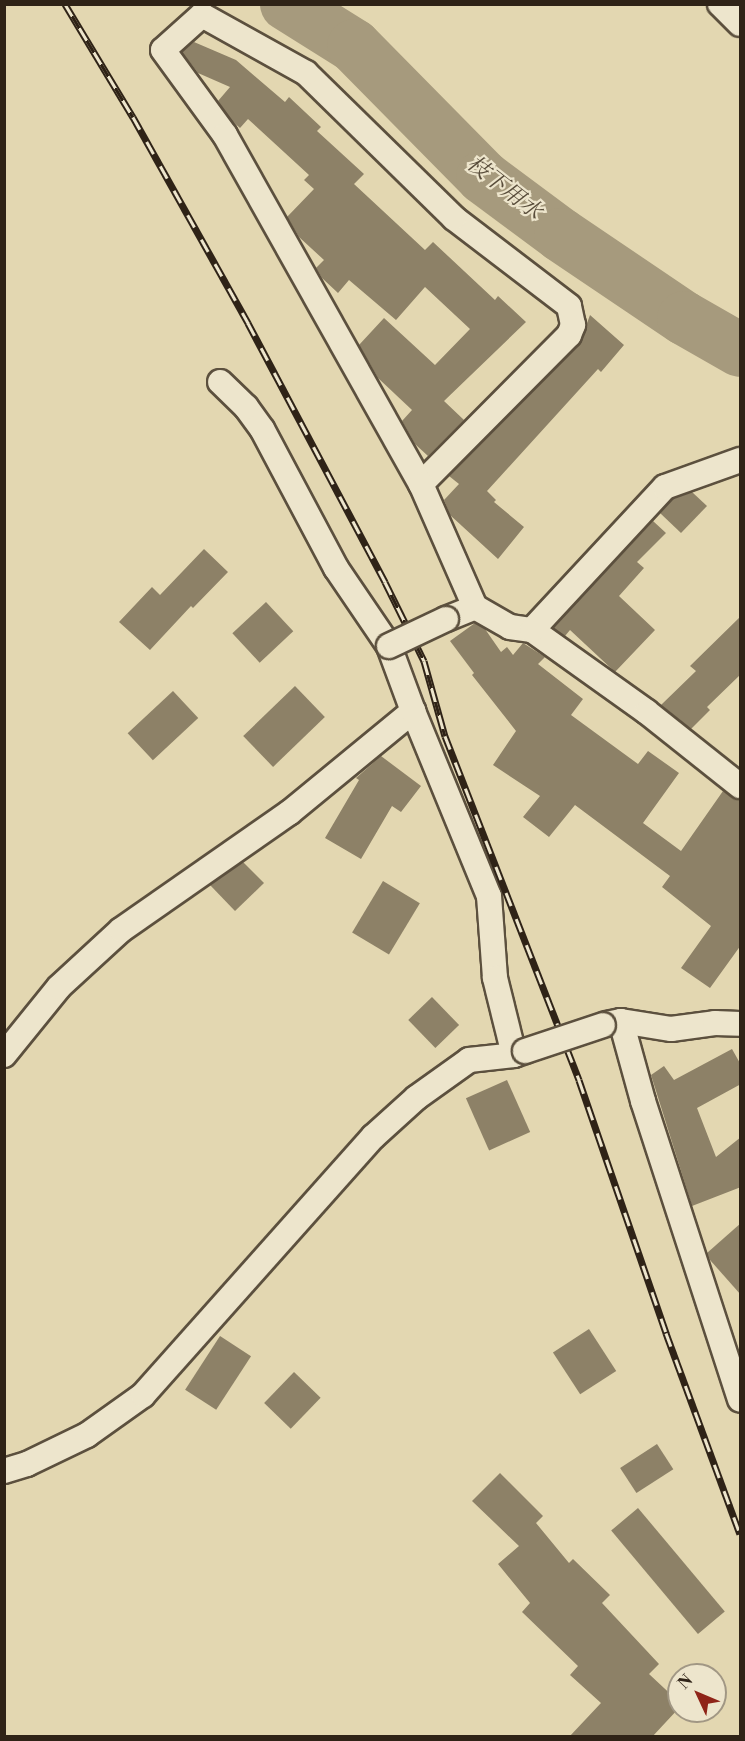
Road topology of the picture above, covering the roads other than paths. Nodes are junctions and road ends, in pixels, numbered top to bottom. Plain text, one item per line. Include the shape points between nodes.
1 (720, 4) edge
2 (741, 24) edge
3 (220, 382) dead end
4 (741, 460) edge
5 (421, 484) junction
6 (475, 608) junction
7 (532, 630) junction
8 (389, 646) junction
9 (413, 711) junction
10 (736, 774) edge
11 (612, 1023) junction
12 (741, 1024) edge
13 (519, 1053) junction
14 (4, 1055) edge
15 (741, 1400) edge
16 (4, 1471) edge

1 - 2 street
3 - 8 street via 262,429 336,568
4 - 7 street via 665,487
5 - 5 street via 225,135 163,50 202,15 306,73 454,218 569,306 573,325 569,335
5 - 6 street
6 - 7 street via 510,627
6 - 8 street, bridge
7 - 10 street
8 - 9 street
9 - 13 street via 489,896 495,978
9 - 14 street via 289,813 121,930 59,987
11 - 12 street via 671,1029
11 - 13 street, bridge
11 - 15 street via 643,1101
13 - 16 street via 469,1060 416,1098 373,1137 143,1395 87,1435

